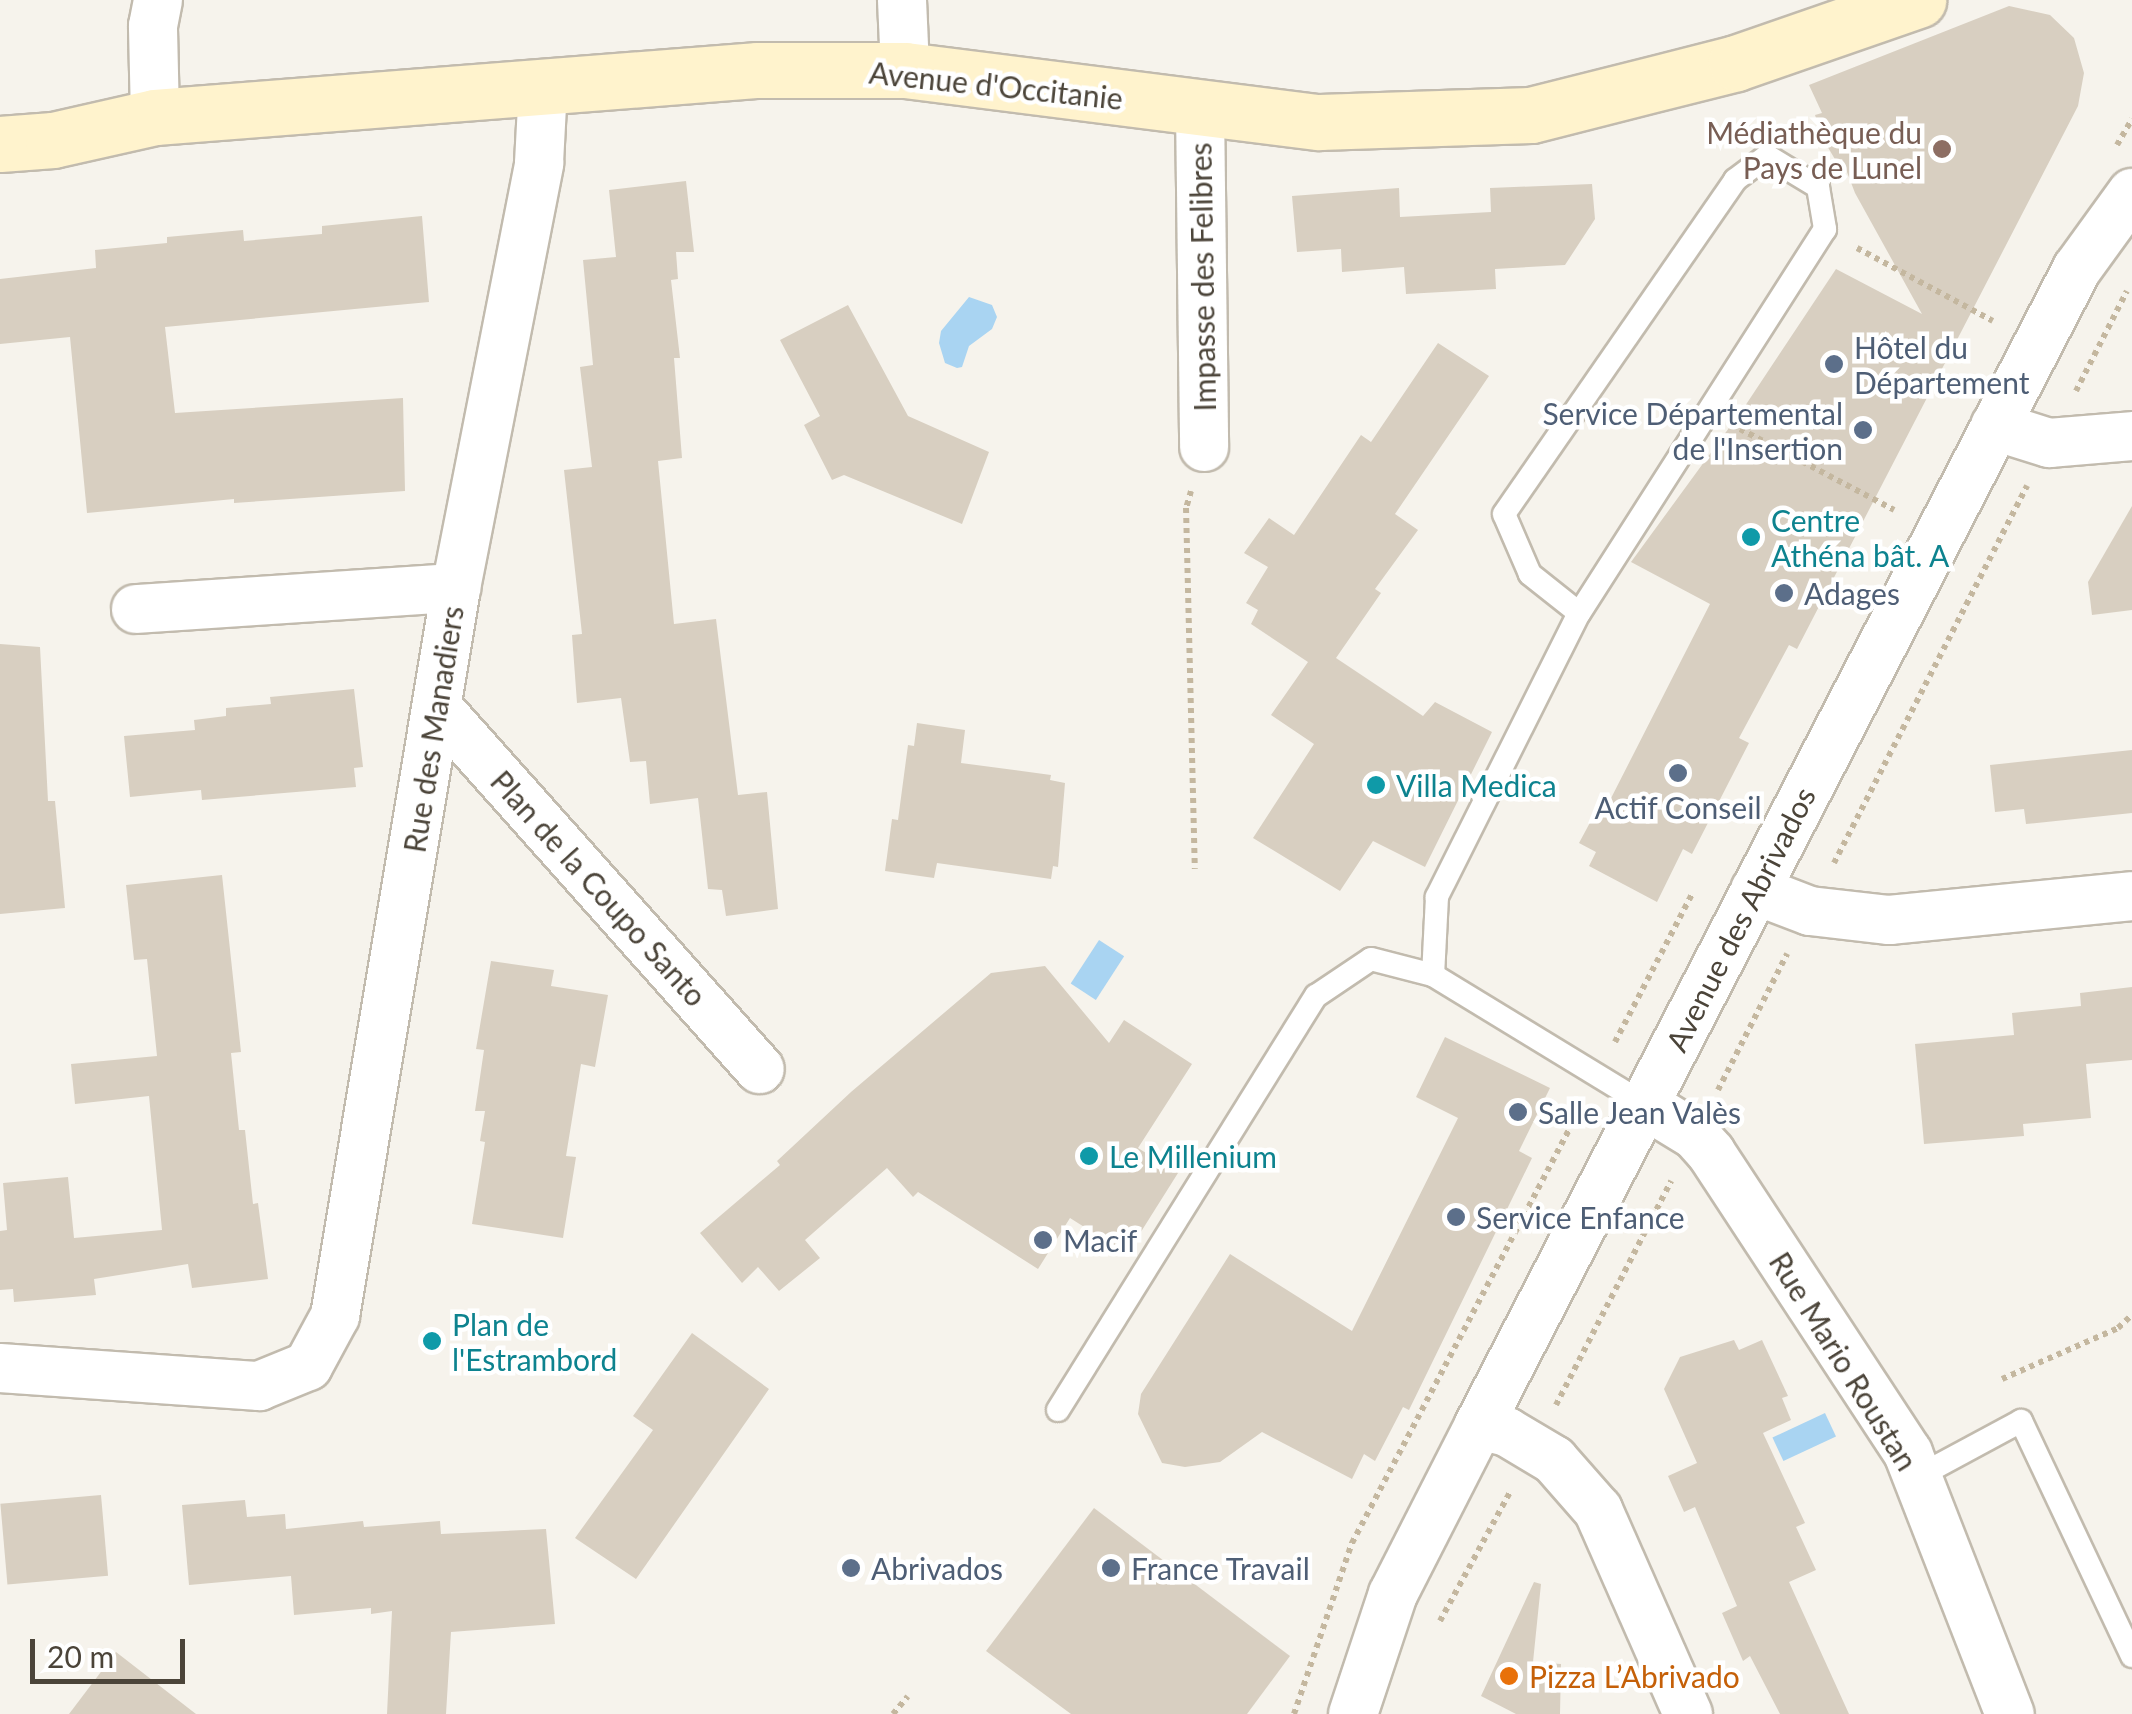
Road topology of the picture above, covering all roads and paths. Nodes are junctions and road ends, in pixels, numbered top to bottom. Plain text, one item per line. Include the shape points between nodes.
1 (158, 0) edge
2 (902, 0) edge
3 (1918, 0) edge
4 (905, 70) junction
5 (543, 87) junction
6 (1200, 108) junction
7 (155, 117) junction
8 (0, 144) edge
9 (2132, 193) edge
10 (1848, 242) dead end
11 (2132, 282) edge
12 (1992, 321) dead end
13 (1708, 411) junction
14 (1994, 426) junction
15 (2132, 436) edge
16 (2049, 443) junction
17 (1204, 447) joint
18 (1894, 510) dead end
19 (456, 588) junction
20 (136, 608) dead end
21 (1579, 613) junction
22 (437, 707) junction
23 (1195, 869) dead end
24 (1756, 890) junction
25 (2132, 896) edge
26 (1810, 910) junction
27 (1433, 974) junction
28 (760, 1070) dead end
29 (1644, 1104) junction
30 (1694, 1135) junction
31 (2132, 1315) edge
32 (0, 1368) edge
33 (2002, 1379) dead end
34 (1058, 1410) dead end
35 (1479, 1425) junction
36 (1534, 1448) junction
37 (1917, 1476) junction
38 (1440, 1623) dead end
39 (2132, 1656) edge
40 (908, 1696) dead end
41 (893, 1714) edge
42 (1353, 1714) edge
43 (1688, 1714) edge
44 (2010, 1714) edge

1 - 7 street
2 - 4 street
3 - 6 street, Avenue d'Occitanie via 1736,63 1531,115 1320,122
4 - 5 street, Avenue d'Occitanie via 758,70
4 - 6 street, Avenue d'Occitanie
5 - 7 street, Avenue d'Occitanie
5 - 19 street, Rue des Manadiers via 539,163
6 - 17 street, Impasse des Felibres
7 - 8 street, Avenue d'Occitanie via 53,140
9 - 14 street, Avenue des Abrivados via 2077,269
10 - 12 path
11 - 16 path
13 - 18 path
13 - 21 lane
13 - 21 lane via 1825,229 1818,187 1768,156 1735,180 1504,514 1530,574
14 - 16 street
14 - 24 street, Avenue des Abrivados
15 - 16 street
16 - 26 path
17 - 23 path via 1186,508
19 - 20 street
19 - 22 street, Rue des Manadiers
21 - 27 lane via 1437,896
22 - 28 street, Plan de la Coupo Santo
22 - 32 street, Rue des Manadiers via 335,1316 308,1366 259,1386
24 - 26 street
24 - 29 street, Avenue des Abrivados
25 - 26 street via 1889,920
26 - 30 path
27 - 29 lane
27 - 34 lane via 1372,959 1316,996
29 - 30 street, Rue Mario Roustan
29 - 35 street, Avenue des Abrivados
30 - 36 path
30 - 37 street, Rue Mario Roustan via 1908,1452
31 - 33 path via 2118,1328
35 - 36 street
35 - 42 street, Avenue des Abrivados via 1393,1594
36 - 38 path
36 - 43 street via 1554,1460 1598,1510
37 - 39 lane via 2020,1421
37 - 44 street, Rue Mario Roustan
40 - 41 path

